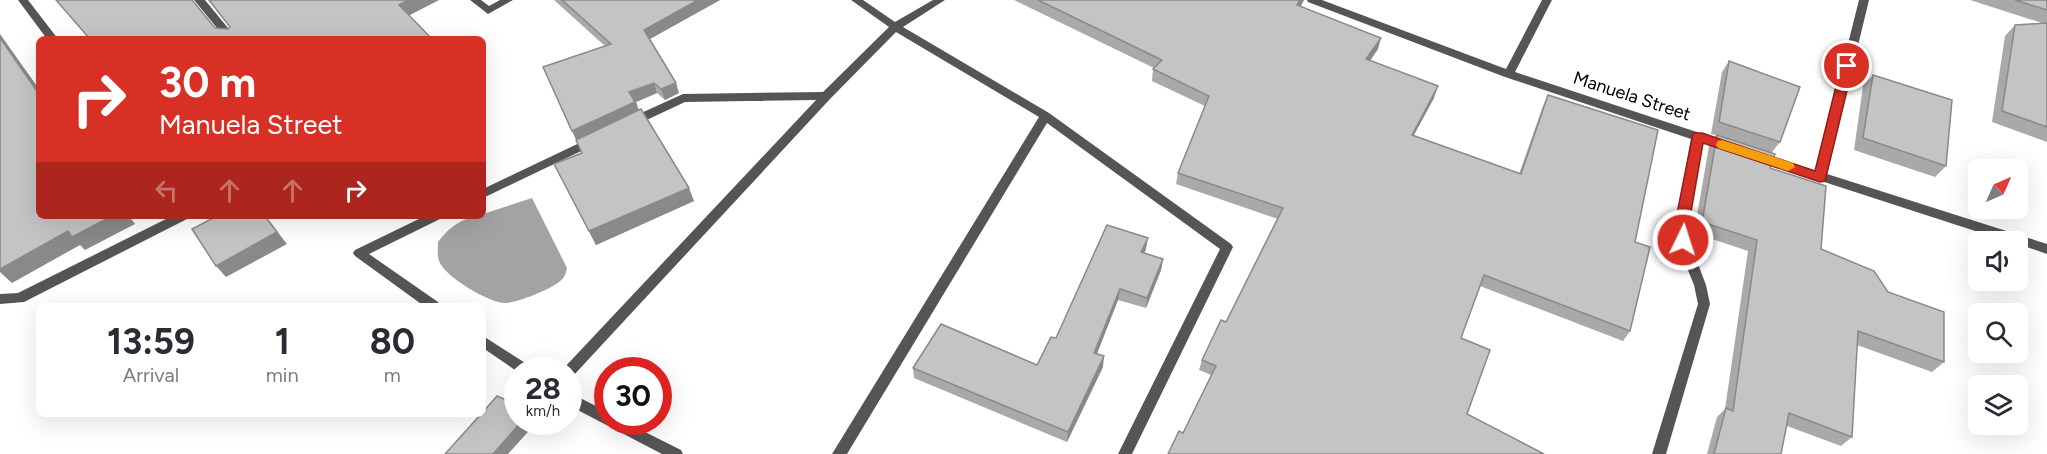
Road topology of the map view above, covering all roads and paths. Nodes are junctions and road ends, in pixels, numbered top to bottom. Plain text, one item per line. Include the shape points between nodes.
1 (24, 0) edge
2 (199, 0) edge
3 (475, 0) edge
4 (508, 0) edge
5 (856, 0) edge
6 (940, 0) edge
7 (1312, 0) edge
8 (1547, 0) edge
9 (1864, 0) edge
10 (895, 27) junction
11 (51, 36) edge
12 (229, 36) edge
13 (1509, 74) junction
14 (826, 96) junction
15 (1045, 116) junction
16 (620, 128) edge
17 (1697, 136) junction
18 (599, 138) edge
19 (1820, 177) junction
20 (486, 193) edge
21 (177, 219) edge
22 (430, 219) edge
23 (2047, 249) edge
24 (0, 299) edge
25 (430, 303) edge
26 (486, 343) edge
27 (506, 357) edge
28 (582, 357) edge
29 (639, 435) edge
30 (676, 454) edge
31 (839, 454) edge
32 (1125, 454) edge
33 (1659, 454) edge

1 - 11 street
2 - 12 street
3 - 4 street via 488,11
5 - 10 street
6 - 10 street
7 - 13 street, Manuela Street
8 - 13 street
9 - 19 street
10 - 14 street
10 - 15 street
13 - 17 street, Manuela Street
14 - 16 street via 683,98
14 - 28 street
15 - 31 street
15 - 32 street via 1227,247
17 - 19 street, Manuela Street
17 - 33 street via 1681,229 1704,304
18 - 20 street
19 - 23 street, Manuela Street
21 - 24 street via 20,298
22 - 25 street via 359,253
26 - 27 street
29 - 30 street

